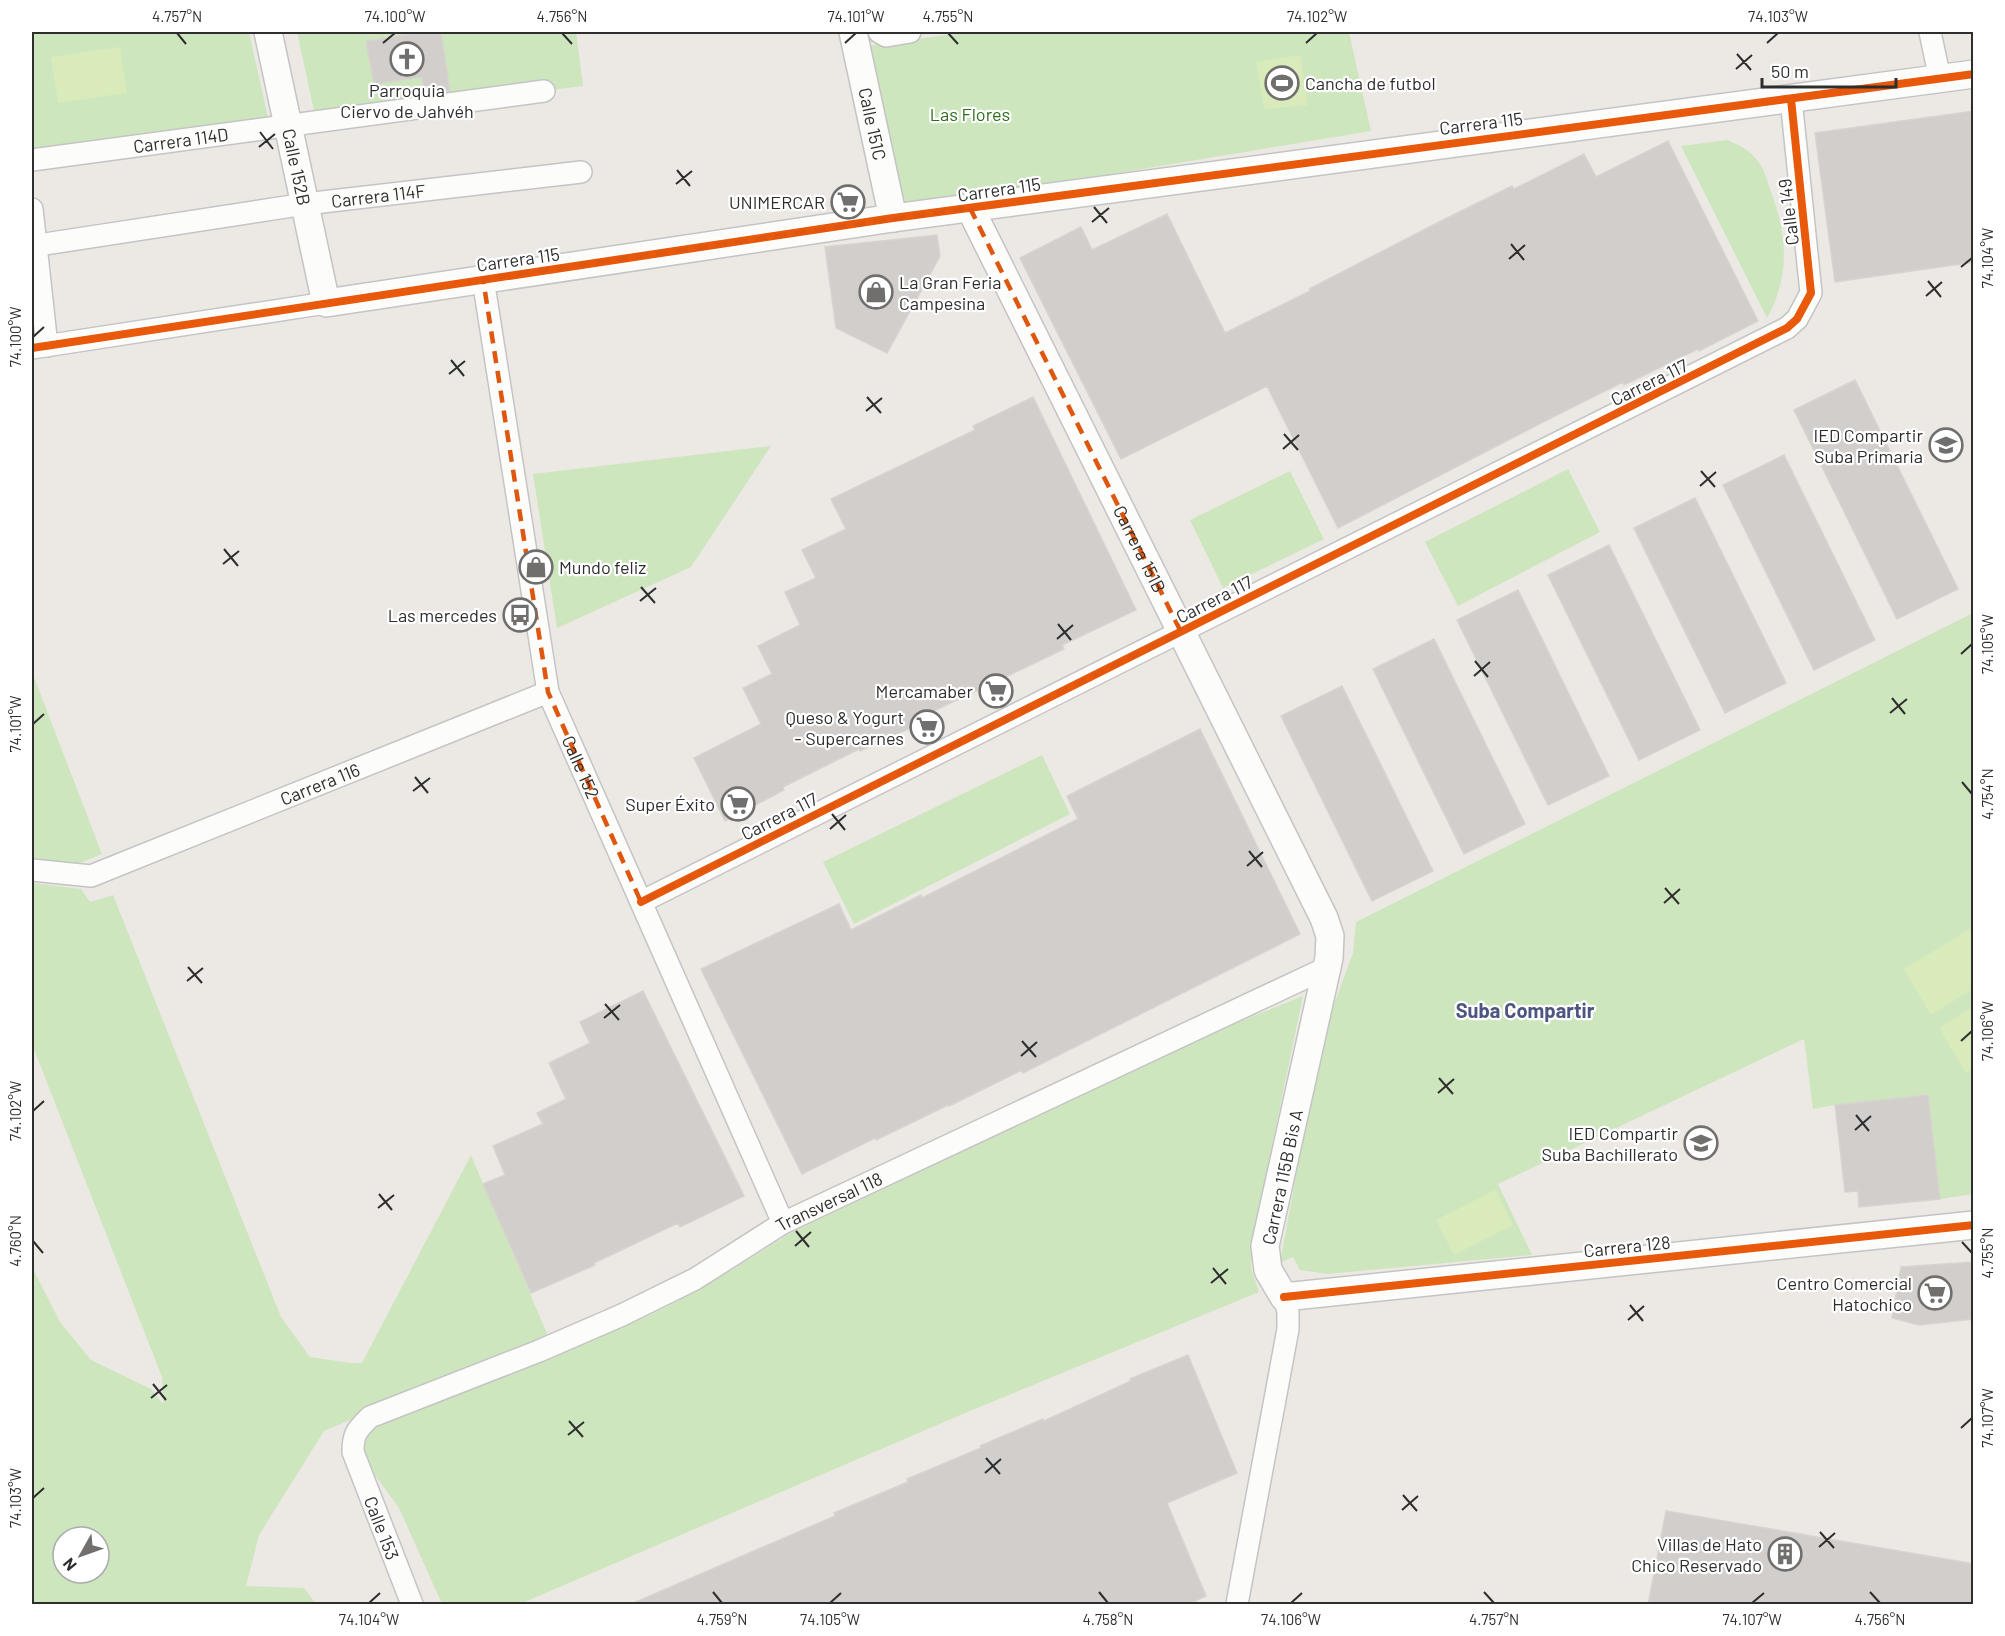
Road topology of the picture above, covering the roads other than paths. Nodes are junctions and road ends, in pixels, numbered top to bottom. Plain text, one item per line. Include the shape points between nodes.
1 (268, 32) edge
2 (853, 32) edge
3 (910, 32) edge
4 (1930, 32) edge
5 (880, 33) edge
6 (1974, 74) edge
7 (1940, 78) junction
8 (544, 91) dead end
9 (1791, 99) junction
10 (288, 124) junction
11 (32, 160) edge
12 (581, 172) dead end
13 (305, 204) junction
14 (970, 208) junction
15 (32, 209) edge
16 (893, 218) junction
17 (34, 246) edge
18 (483, 279) junction
19 (326, 303) junction
20 (1797, 319) joint
21 (39, 347) edge
22 (1181, 632) junction
23 (549, 692) junction
24 (32, 870) edge
25 (641, 902) junction
26 (1328, 963) junction
27 (783, 1223) junction
28 (1974, 1224) edge
29 (1284, 1298) junction
30 (353, 1452) joint
31 (412, 1605) edge
32 (1237, 1605) edge

1 - 10 street, Calle 152B
2 - 16 street, Calle 151C
3 - 5 street via 886,36
4 - 7 street
6 - 7 street, Carrera 115
7 - 9 street, Carrera 115
8 - 10 street, Carrera 114D
9 - 14 street, Carrera 115
9 - 20 street, Calle 149 via 1811,275 1811,293
10 - 11 street, Carrera 114D
10 - 13 street, Calle 152B
12 - 13 street, Carrera 114F
13 - 17 street, Carrera 114F
13 - 19 street, Calle 152B
14 - 16 street, Carrera 115
14 - 22 street, Carrera 151B
15 - 17 street
16 - 18 street, Carrera 115
17 - 21 street
18 - 19 street, Carrera 115
18 - 23 street, Calle 152
19 - 21 street, Carrera 115
20 - 22 street, Carrera 117 via 1774,336
22 - 25 street, Carrera 117
22 - 26 street, Carrera 151B via 1324,918 1330,936
23 - 24 street, Carrera 116 via 91,876
23 - 25 street, Calle 152
25 - 27 street, Calle 152
26 - 27 street, Transversal 118
26 - 29 street, Carrera 115B Bis A via 1265,1246 1268,1270
27 - 30 street, Transversal 118 via 695,1279 622,1315 370,1417 353,1437
28 - 29 street, Carrera 128
29 - 32 street, Carrera 115B Bis A via 1288,1329
30 - 31 street, Calle 153

